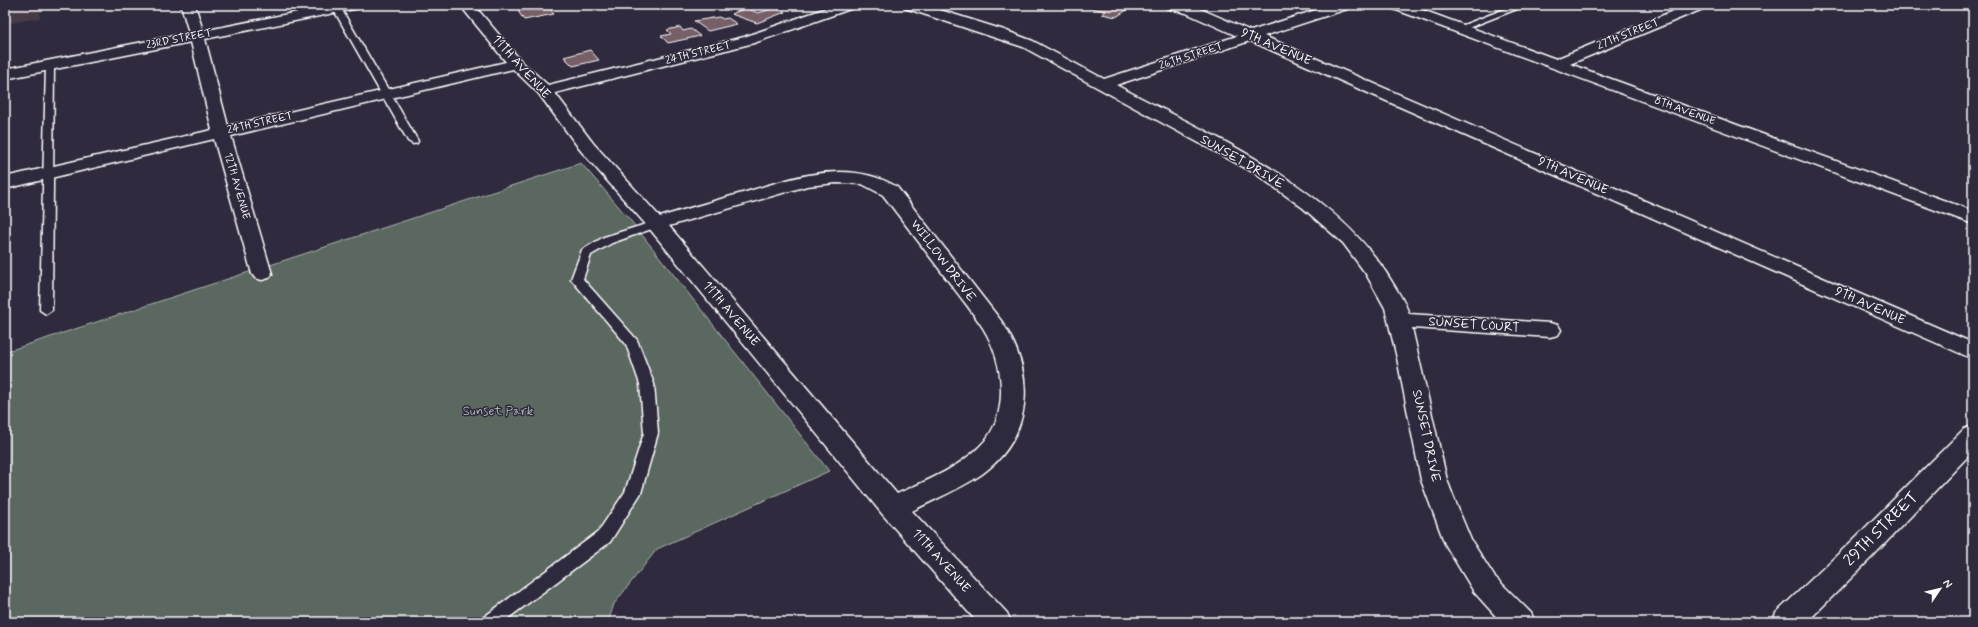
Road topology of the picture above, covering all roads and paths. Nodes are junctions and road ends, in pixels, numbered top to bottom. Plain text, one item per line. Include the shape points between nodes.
1 (188, 5) edge
2 (354, 5) edge
3 (467, 5) edge
4 (848, 5) edge
5 (910, 5) edge
6 (1172, 5) edge
7 (1345, 5) edge
8 (1396, 5) edge
9 (1523, 5) edge
10 (1688, 6) edge
11 (336, 7) edge
12 (1460, 28) junction
13 (198, 35) junction
14 (1251, 37) junction
15 (516, 64) junction
16 (1556, 64) junction
17 (50, 65) junction
18 (5, 74) edge
19 (1104, 84) junction
20 (545, 91) junction
21 (385, 94) junction
22 (221, 132) junction
23 (414, 142) dead end
24 (49, 172) junction
25 (5, 183) edge
26 (1973, 218) edge
27 (656, 224) junction
28 (262, 274) dead end
29 (46, 310) dead end
30 (1399, 320) junction
31 (1550, 330) dead end
32 (1973, 352) edge
33 (1973, 435) edge
34 (893, 508) junction
35 (490, 622) edge
36 (996, 622) edge
37 (1520, 622) edge
38 (1787, 622) edge

1 - 13 street, 12TH AVENUE
2 - 11 street, 23RD STREET
3 - 15 street, 11TH AVENUE
4 - 20 street, 24TH STREET via 748,40
5 - 19 street, SUNSET DRIVE via 1028,44
6 - 14 street, 9TH AVENUE via 1191,10
7 - 14 street, 26TH STREET
8 - 12 street, 8TH AVENUE
9 - 12 lane
10 - 16 street, 27TH STREET
11 - 13 street, 23RD STREET
11 - 21 lane
12 - 16 street, 8TH AVENUE
13 - 17 street, 23RD STREET
13 - 22 street, 12TH AVENUE
14 - 19 street, 26TH STREET
14 - 32 street, 9TH AVENUE
15 - 20 street, 11TH AVENUE
15 - 21 street, 24TH STREET
16 - 26 street, 8TH AVENUE
17 - 18 street, 23RD STREET
17 - 24 lane
19 - 30 street, SUNSET DRIVE via 1262,170 1310,204 1350,239 1376,273 1396,308
20 - 27 street, 11TH AVENUE via 587,147
21 - 22 street, 24TH STREET
21 - 23 lane
22 - 24 street, 24TH STREET
22 - 28 street, 12TH AVENUE
24 - 25 street, 24TH STREET
24 - 29 lane
27 - 34 street, 11TH AVENUE
27 - 34 street, WILLOW DRIVE via 806,180 856,178 870,180 890,191 994,327 1005,346 1013,372 1014,400 1009,423 990,453 955,477
27 - 35 lane via 608,240 586,253 577,279 632,343 647,384 651,433 633,493 604,537
30 - 31 street, SUNSET COURT
30 - 37 street, SUNSET DRIVE via 1410,358 1434,480 1444,511 1459,544 1484,584
33 - 38 street, 29TH STREET
34 - 36 street, 11TH AVENUE

